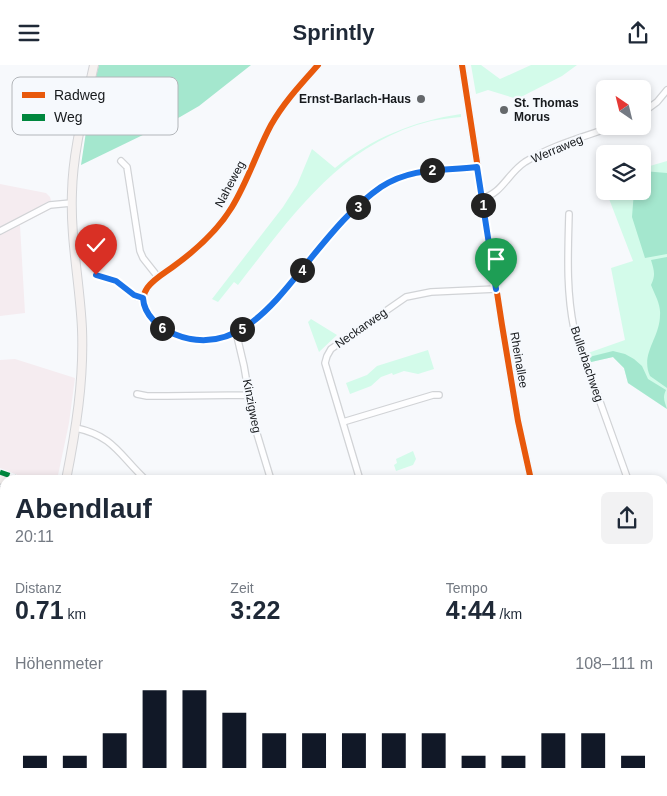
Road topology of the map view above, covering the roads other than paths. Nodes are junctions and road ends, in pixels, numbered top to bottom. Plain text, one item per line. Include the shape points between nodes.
1 (318, 65) edge
2 (462, 65) edge
3 (667, 90) edge
4 (651, 106) edge
5 (596, 133) edge
6 (80, 135) edge
7 (121, 161) dead end
8 (477, 167) junction
9 (482, 198) junction
10 (71, 203) junction
11 (569, 214) dead end
12 (0, 231) edge
13 (96, 275) dead end
14 (158, 277) junction
15 (496, 289) junction
16 (143, 298) junction
17 (236, 332) junction
18 (137, 393) dead end
19 (249, 395) junction
20 (439, 395) dead end
21 (343, 422) junction
22 (76, 428) junction
23 (67, 475) edge
24 (141, 475) edge
25 (269, 475) edge
26 (359, 475) edge
27 (530, 475) edge
28 (626, 475) edge

1 - 14 street, Naheweg via 279,111 224,219 194,250
2 - 8 street, Rheinallee
3 - 4 street
5 - 9 street, Werraweg via 542,153 517,168 495,194
6 - 10 main road
7 - 14 street via 127,167 139,249
8 - 9 street, Rheinallee
8 - 17 street via 420,172 382,187 345,219 267,311
9 - 15 street, Rheinallee
10 - 12 street via 50,205
10 - 22 main road via 82,330
11 - 28 street, Bullerbachweg via 567,278 574,329
13 - 16 street via 116,281
14 - 16 street, Naheweg via 147,287
15 - 21 street, Neckarweg via 431,292 406,297 331,349 325,363
15 - 27 street, Rheinallee
16 - 17 street via 150,316 163,329 173,333 202,340
17 - 19 street, Kinzigweg
18 - 19 street via 167,397
19 - 25 street, Kinzigweg
20 - 21 street
21 - 26 street, Neckarweg
22 - 23 main road
22 - 24 street via 106,439

